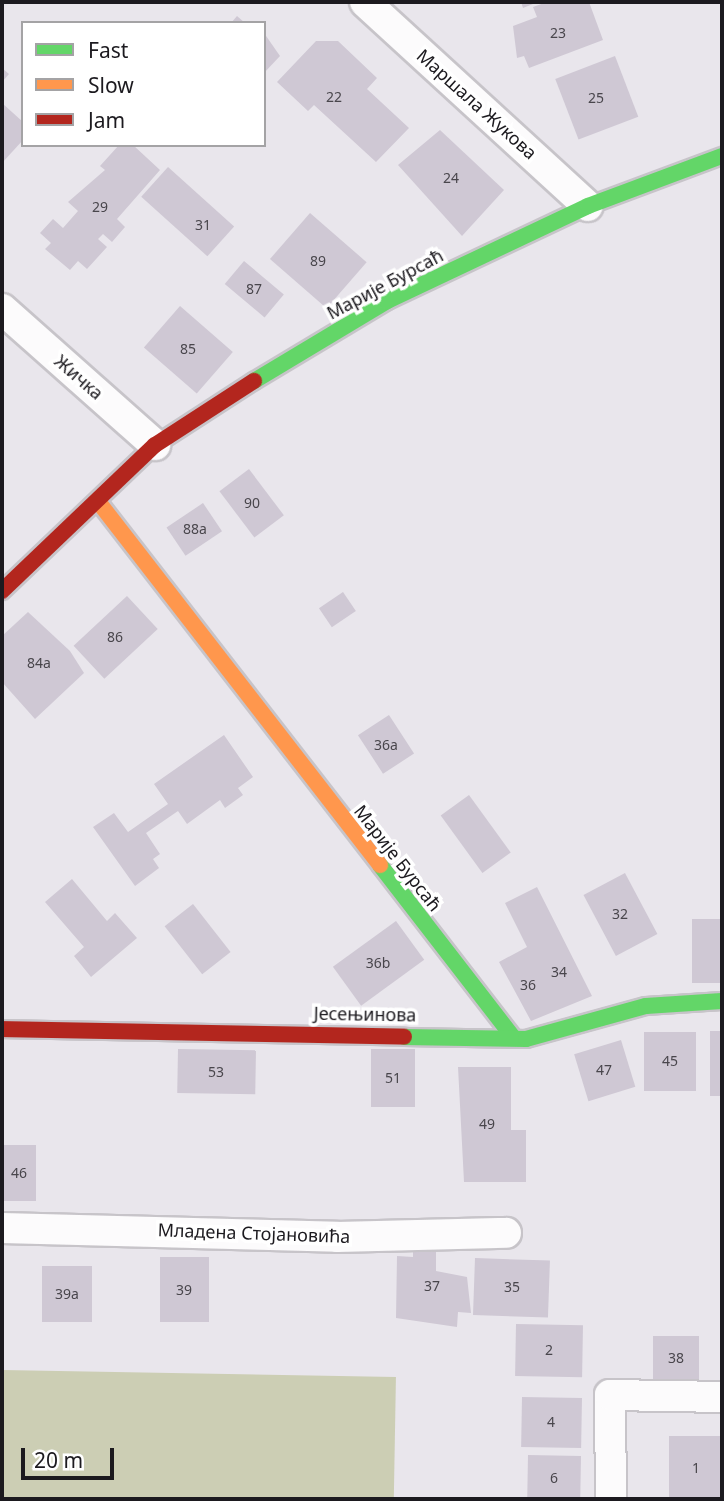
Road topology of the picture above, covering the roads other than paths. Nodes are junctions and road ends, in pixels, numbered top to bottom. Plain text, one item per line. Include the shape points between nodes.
1 (365, 2) edge
2 (722, 156) edge
3 (588, 206) junction
4 (2, 309) edge
5 (155, 445) junction
6 (100, 504) junction
7 (2, 591) edge
8 (722, 1002) edge
9 (2, 1029) edge
10 (512, 1036) junction
11 (2, 1228) edge
12 (506, 1233) dead end
13 (722, 1397) edge
14 (611, 1499) edge

1 - 3 street, Маршала Жукова
2 - 3 street, Марије Бурсаћ
3 - 5 street, Марије Бурсаћ via 387,301
4 - 5 street, Жичка
5 - 6 street, Марије Бурсаћ
6 - 7 street, Марије Бурсаћ
6 - 10 street, Марије Бурсаћ
8 - 10 street, Јесењинова via 646,1006 526,1039
9 - 10 street, Јесењинова
11 - 12 street, Младена Стојановића via 337,1237
13 - 14 street via 610,1395

